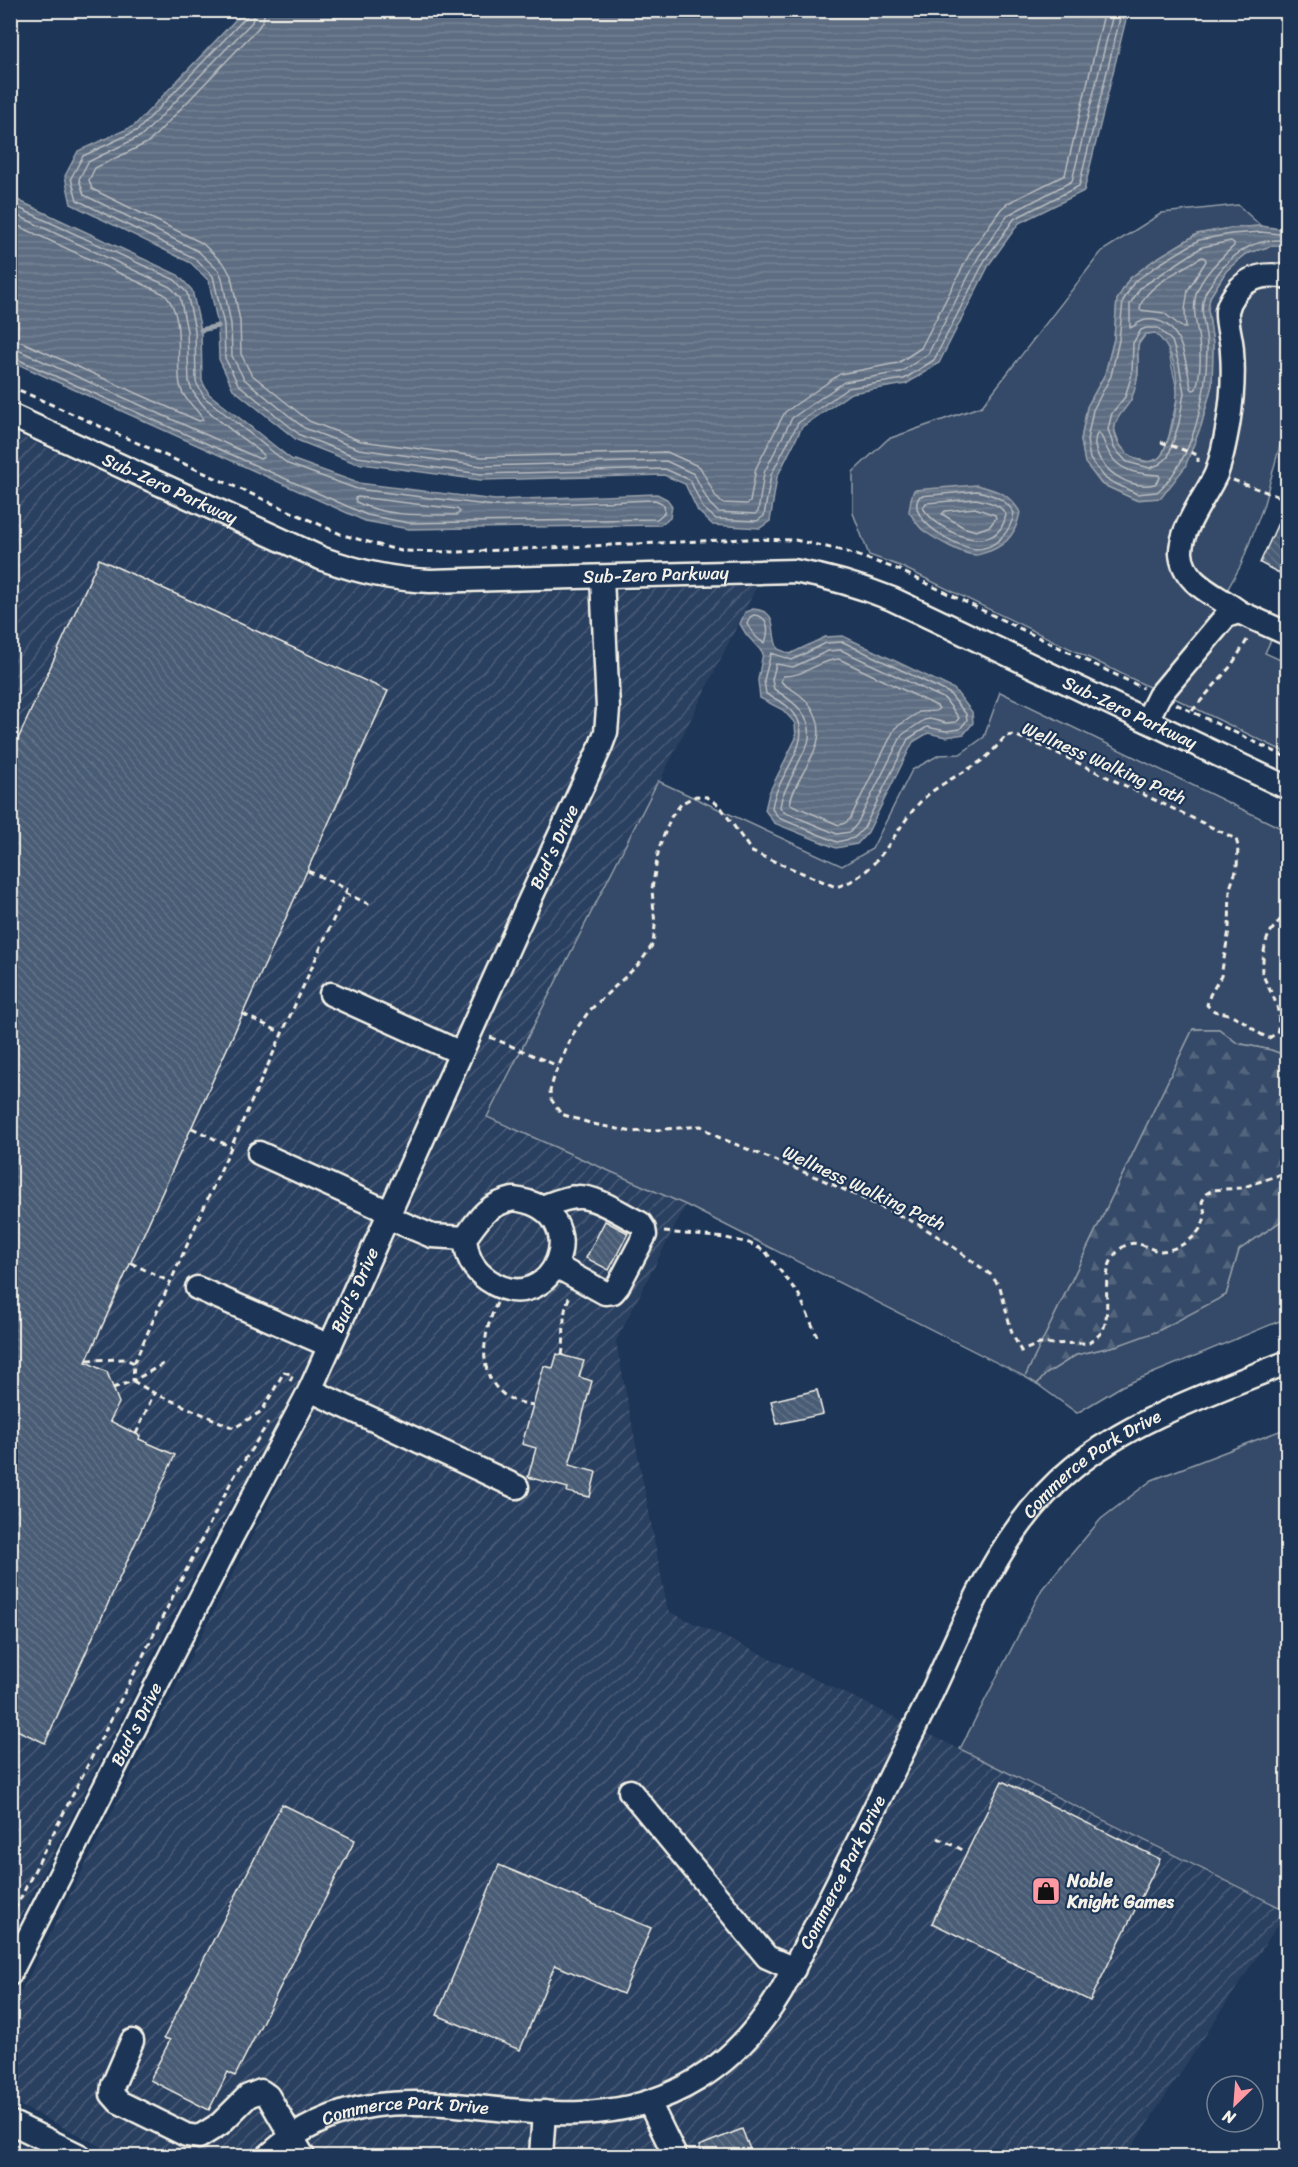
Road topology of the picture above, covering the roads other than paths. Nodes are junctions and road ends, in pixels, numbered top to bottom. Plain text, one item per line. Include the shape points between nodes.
1 (1287, 277) edge
2 (10, 416) edge
3 (602, 577) junction
4 (1248, 616) junction
5 (1287, 634) edge
6 (1147, 720) junction
7 (1287, 788) edge
8 (331, 994) dead end
9 (461, 1053) junction
10 (259, 1154) dead end
11 (542, 1207) junction
12 (388, 1214) junction
13 (465, 1238) junction
14 (556, 1266) junction
15 (198, 1288) dead end
16 (330, 1346) junction
17 (1287, 1362) edge
18 (310, 1390) junction
19 (517, 1487) dead end
20 (630, 1791) dead end
21 (794, 1969) junction
22 (10, 1974) edge
23 (132, 2041) dead end
24 (649, 2102) junction
25 (544, 2112) junction
26 (10, 2122) edge
27 (297, 2147) edge
28 (80, 2157) edge
29 (268, 2157) edge
30 (541, 2157) edge
31 (675, 2157) edge

1 - 4 street via 1258,277 1244,283 1230,303 1227,311 1233,388 1228,423 1216,473 1184,536 1181,553 1185,570 1199,587
2 - 3 street, Sub-Zero Parkway via 322,559 358,571 430,582
3 - 6 street, Sub-Zero Parkway via 794,571 827,577 892,599
3 - 9 street, Bud's Drive via 606,732
4 - 5 street
4 - 6 street via 1226,616 1216,626 1160,696
6 - 7 street, Sub-Zero Parkway
8 - 9 street
9 - 12 street, Bud's Drive
10 - 12 street
11 - 13 street via 513,1199 498,1203 486,1211
11 - 14 street via 560,1231 562,1246
11 - 14 street via 581,1197 640,1223 644,1229 645,1235 613,1292 605,1293
12 - 13 street via 432,1236
12 - 16 street, Bud's Drive
13 - 14 street via 466,1255 474,1268 497,1286 526,1289 540,1284
15 - 16 street
16 - 18 street, Bud's Drive
17 - 21 street, Commerce Park Drive via 1135,1427 1103,1445 1071,1468 1031,1509 989,1572
18 - 19 street
18 - 22 street, Bud's Drive
20 - 21 street via 767,1957
21 - 24 street, Commerce Park Drive via 748,2040 686,2086
23 - 27 street via 113,2085 112,2094 119,2102 186,2135 199,2136 220,2124 248,2096 261,2091 268,2096
24 - 25 street, Commerce Park Drive via 604,2112
24 - 31 street
25 - 27 street, Commerce Park Drive via 398,2102 321,2122
25 - 30 street
26 - 28 street
27 - 29 street, Commerce Park Drive

